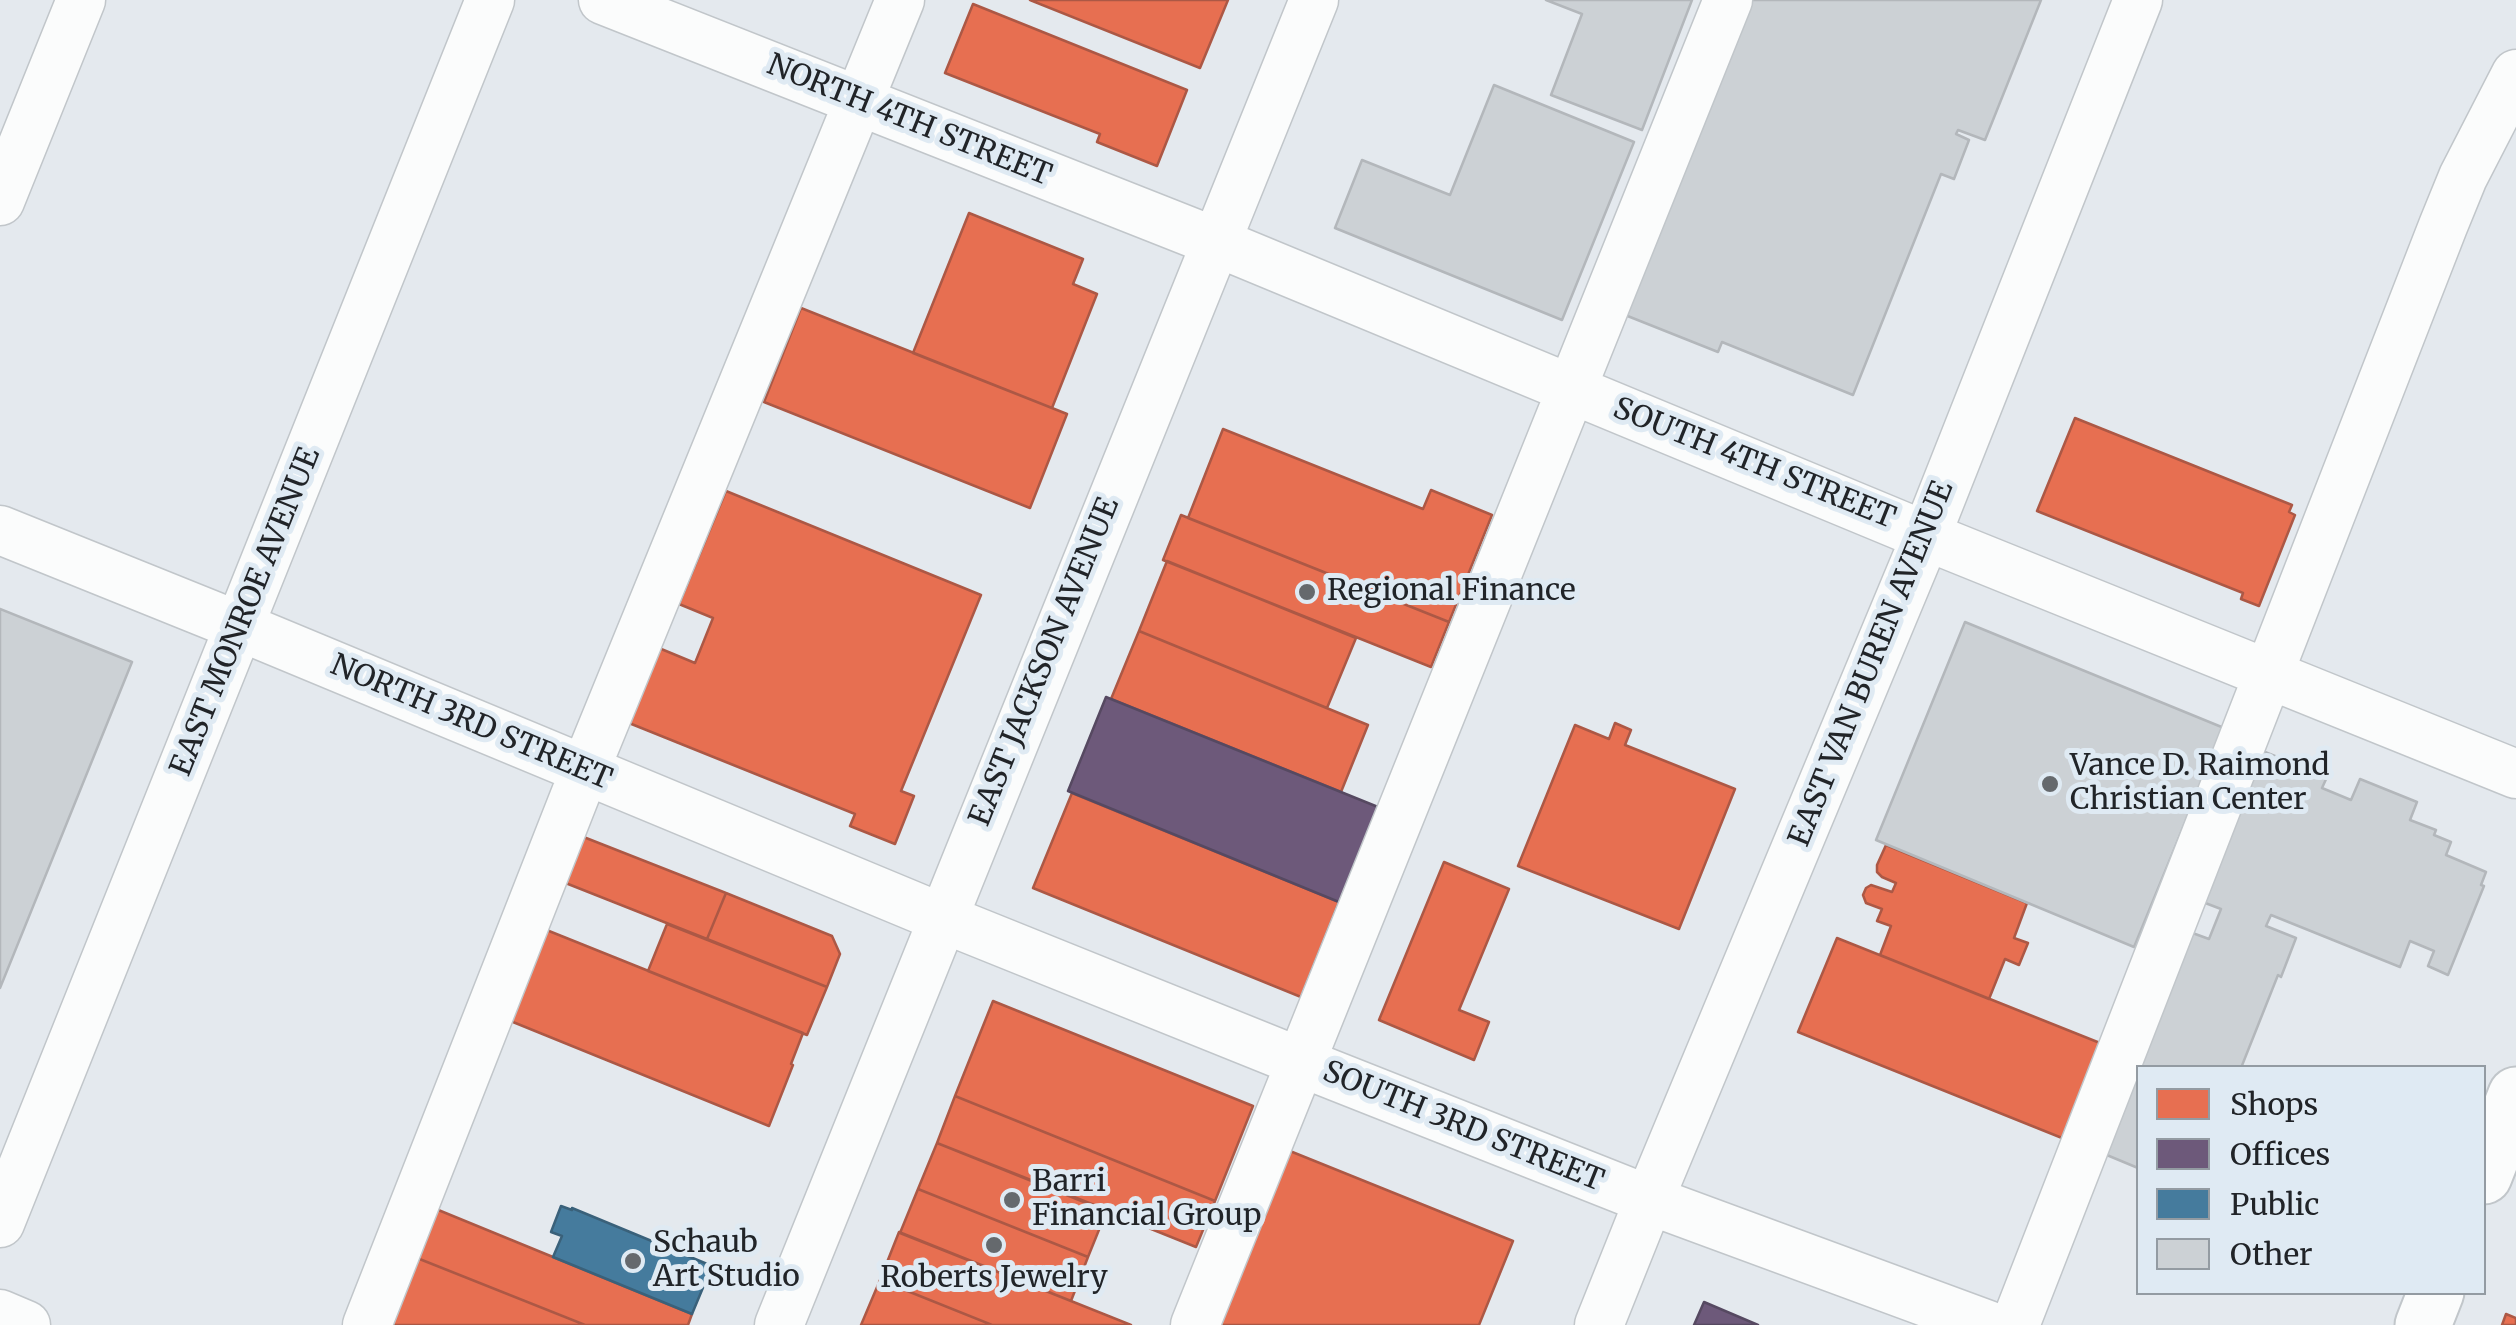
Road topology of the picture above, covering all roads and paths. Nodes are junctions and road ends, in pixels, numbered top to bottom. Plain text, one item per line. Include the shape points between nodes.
1 (81, 0) edge
2 (490, 0) edge
3 (603, 0) edge
4 (900, 0) edge
5 (1314, 0) edge
6 (1728, 0) edge
7 (2138, 0) edge
8 (2516, 74) edge
9 (859, 101) junction
10 (0, 202) edge
11 (1216, 242) junction
12 (1572, 389) junction
13 (0, 530) edge
14 (1926, 536) junction
15 (241, 627) junction
16 (2270, 674) junction
17 (585, 770) junction
18 (2516, 774) edge
19 (942, 918) junction
20 (1300, 1062) junction
21 (2516, 1095) edge
22 (2486, 1171) edge
23 (1649, 1200) junction
24 (0, 1223) edge
25 (2435, 1295) edge
26 (0, 1314) edge
27 (26, 1325) edge
28 (367, 1325) edge
29 (779, 1325) edge
30 (1195, 1325) edge
31 (1599, 1325) edge
32 (1988, 1325) edge
33 (2016, 1325) edge
34 (2423, 1325) edge

1 - 10 street
2 - 15 street, EAST MONROE AVENUE
3 - 9 street, NORTH 4TH STREET
4 - 9 street
5 - 11 street, EAST JACKSON AVENUE
6 - 12 street
7 - 14 street, EAST VAN BUREN AVENUE
8 - 16 street via 2463,177
9 - 11 street, NORTH 4TH STREET
9 - 17 street
11 - 12 street, SOUTH 4TH STREET
11 - 19 street, EAST JACKSON AVENUE
12 - 14 street, SOUTH 4TH STREET
12 - 20 street
13 - 15 street, NORTH 3RD STREET
14 - 16 street, SOUTH 4TH STREET
14 - 23 street, EAST VAN BUREN AVENUE
15 - 17 street, NORTH 3RD STREET
15 - 24 street, EAST MONROE AVENUE
16 - 18 street, SOUTH 4TH STREET
16 - 33 street
17 - 19 street, NORTH 3RD STREET
17 - 28 street
19 - 20 street, SOUTH 3RD STREET
19 - 29 street, EAST JACKSON AVENUE
20 - 23 street, SOUTH 3RD STREET
20 - 30 street
21 - 22 main road
23 - 31 street, EAST VAN BUREN AVENUE
23 - 32 street, SOUTH 3RD STREET
25 - 34 main road
26 - 27 street

